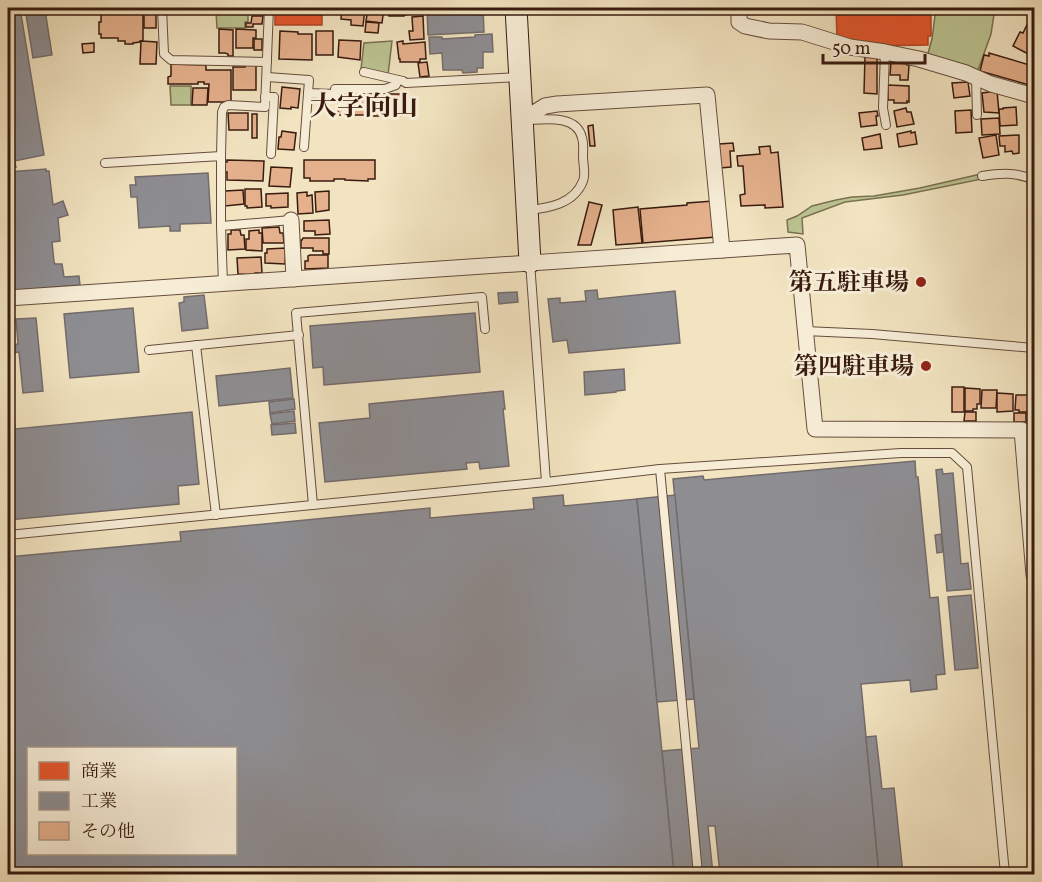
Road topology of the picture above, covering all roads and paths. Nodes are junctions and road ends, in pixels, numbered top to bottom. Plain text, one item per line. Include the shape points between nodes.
1 (162, 8) edge
2 (268, 8) edge
3 (516, 8) edge
4 (739, 8) edge
5 (885, 52) junction
6 (267, 62) junction
7 (363, 72) dead end
8 (267, 77) junction
9 (519, 77) junction
10 (976, 77) junction
11 (397, 80) junction
12 (308, 93) junction
13 (1035, 96) edge
14 (265, 97) junction
15 (977, 115) dead end
16 (521, 121) junction
17 (886, 125) dead end
18 (304, 147) dead end
19 (271, 154) dead end
20 (221, 156) junction
21 (105, 163) dead end
22 (982, 176) dead end
23 (1035, 180) edge
24 (527, 210) junction
25 (291, 220) joint
26 (221, 226) junction
27 (722, 250) junction
28 (530, 262) junction
29 (294, 279) junction
30 (223, 284) junction
31 (8, 298) edge
32 (485, 329) dead end
33 (805, 331) junction
34 (298, 335) junction
35 (196, 345) junction
36 (1035, 348) edge
37 (149, 350) dead end
38 (660, 469) junction
39 (546, 482) junction
40 (313, 505) junction
41 (216, 514) junction
42 (8, 535) edge
43 (1035, 575) edge
44 (698, 874) edge
45 (1005, 874) edge

1 - 6 lane via 164,54 171,60
2 - 6 lane
3 - 9 street
4 - 5 street via 739,22 745,26 802,32 850,47
5 - 10 street
5 - 17 lane
6 - 8 lane
7 - 11 lane
8 - 12 lane via 309,80
8 - 14 lane
9 - 11 lane via 406,83
9 - 16 street
10 - 13 street
10 - 15 lane
11 - 12 lane via 396,85 385,89
12 - 18 lane
14 - 19 lane via 274,97
14 - 20 lane via 265,107 224,107
16 - 24 street
16 - 24 lane via 556,119 569,123 582,138 584,179 572,196 548,208
16 - 27 street via 545,106 557,104 707,96
20 - 21 lane
20 - 26 lane
22 - 23 lane via 1002,172
24 - 28 street
25 - 26 lane
25 - 29 street
26 - 30 lane
27 - 28 street
27 - 33 street via 797,245
28 - 29 street
28 - 39 lane
29 - 30 street
30 - 31 street
32 - 34 lane via 482,297 296,313
33 - 36 lane
33 - 43 street via 815,429 1022,430
34 - 35 lane
34 - 40 lane
35 - 37 lane
35 - 41 lane
38 - 39 lane
38 - 44 lane
38 - 45 lane via 901,453 952,453 967,467
39 - 40 lane
40 - 41 lane
41 - 42 lane

